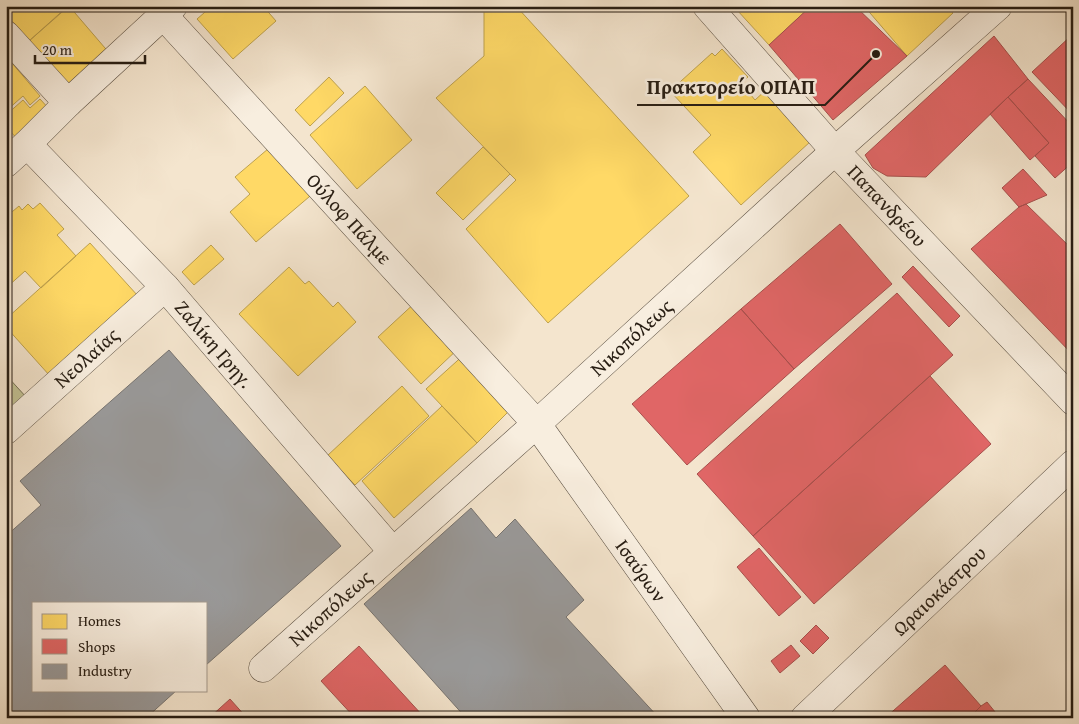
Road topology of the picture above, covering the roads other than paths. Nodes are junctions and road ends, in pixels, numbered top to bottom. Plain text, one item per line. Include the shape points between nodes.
1 (707, 6) edge
2 (990, 9) edge
3 (168, 11) edge
4 (6, 36) edge
5 (68, 103) junction
6 (27, 144) junction
7 (836, 151) junction
8 (6, 163) edge
9 (165, 288) junction
10 (1073, 401) edge
11 (536, 423) junction
12 (6, 430) edge
13 (1073, 464) edge
14 (393, 552) junction
15 (263, 668) dead end
16 (746, 718) edge
17 (805, 718) edge

1 - 7 street, Παπανδρέου
2 - 7 street, Νικοπόλεως
3 - 5 street
3 - 11 street, Ούλοφ Πάλμε
4 - 5 street
5 - 6 street
6 - 8 street
6 - 9 street, Ζαλίκη Γρηγ.
7 - 10 street, Παπανδρέου
7 - 11 street, Νικοπόλεως
9 - 12 street, Νεολαίας
9 - 14 street, Ζαλίκη Γρηγ.
11 - 14 street, Νικοπόλεως
11 - 16 street, Ισαύρων
13 - 17 street, Ωραιοκάστρου
14 - 15 street, Νικοπόλεως

